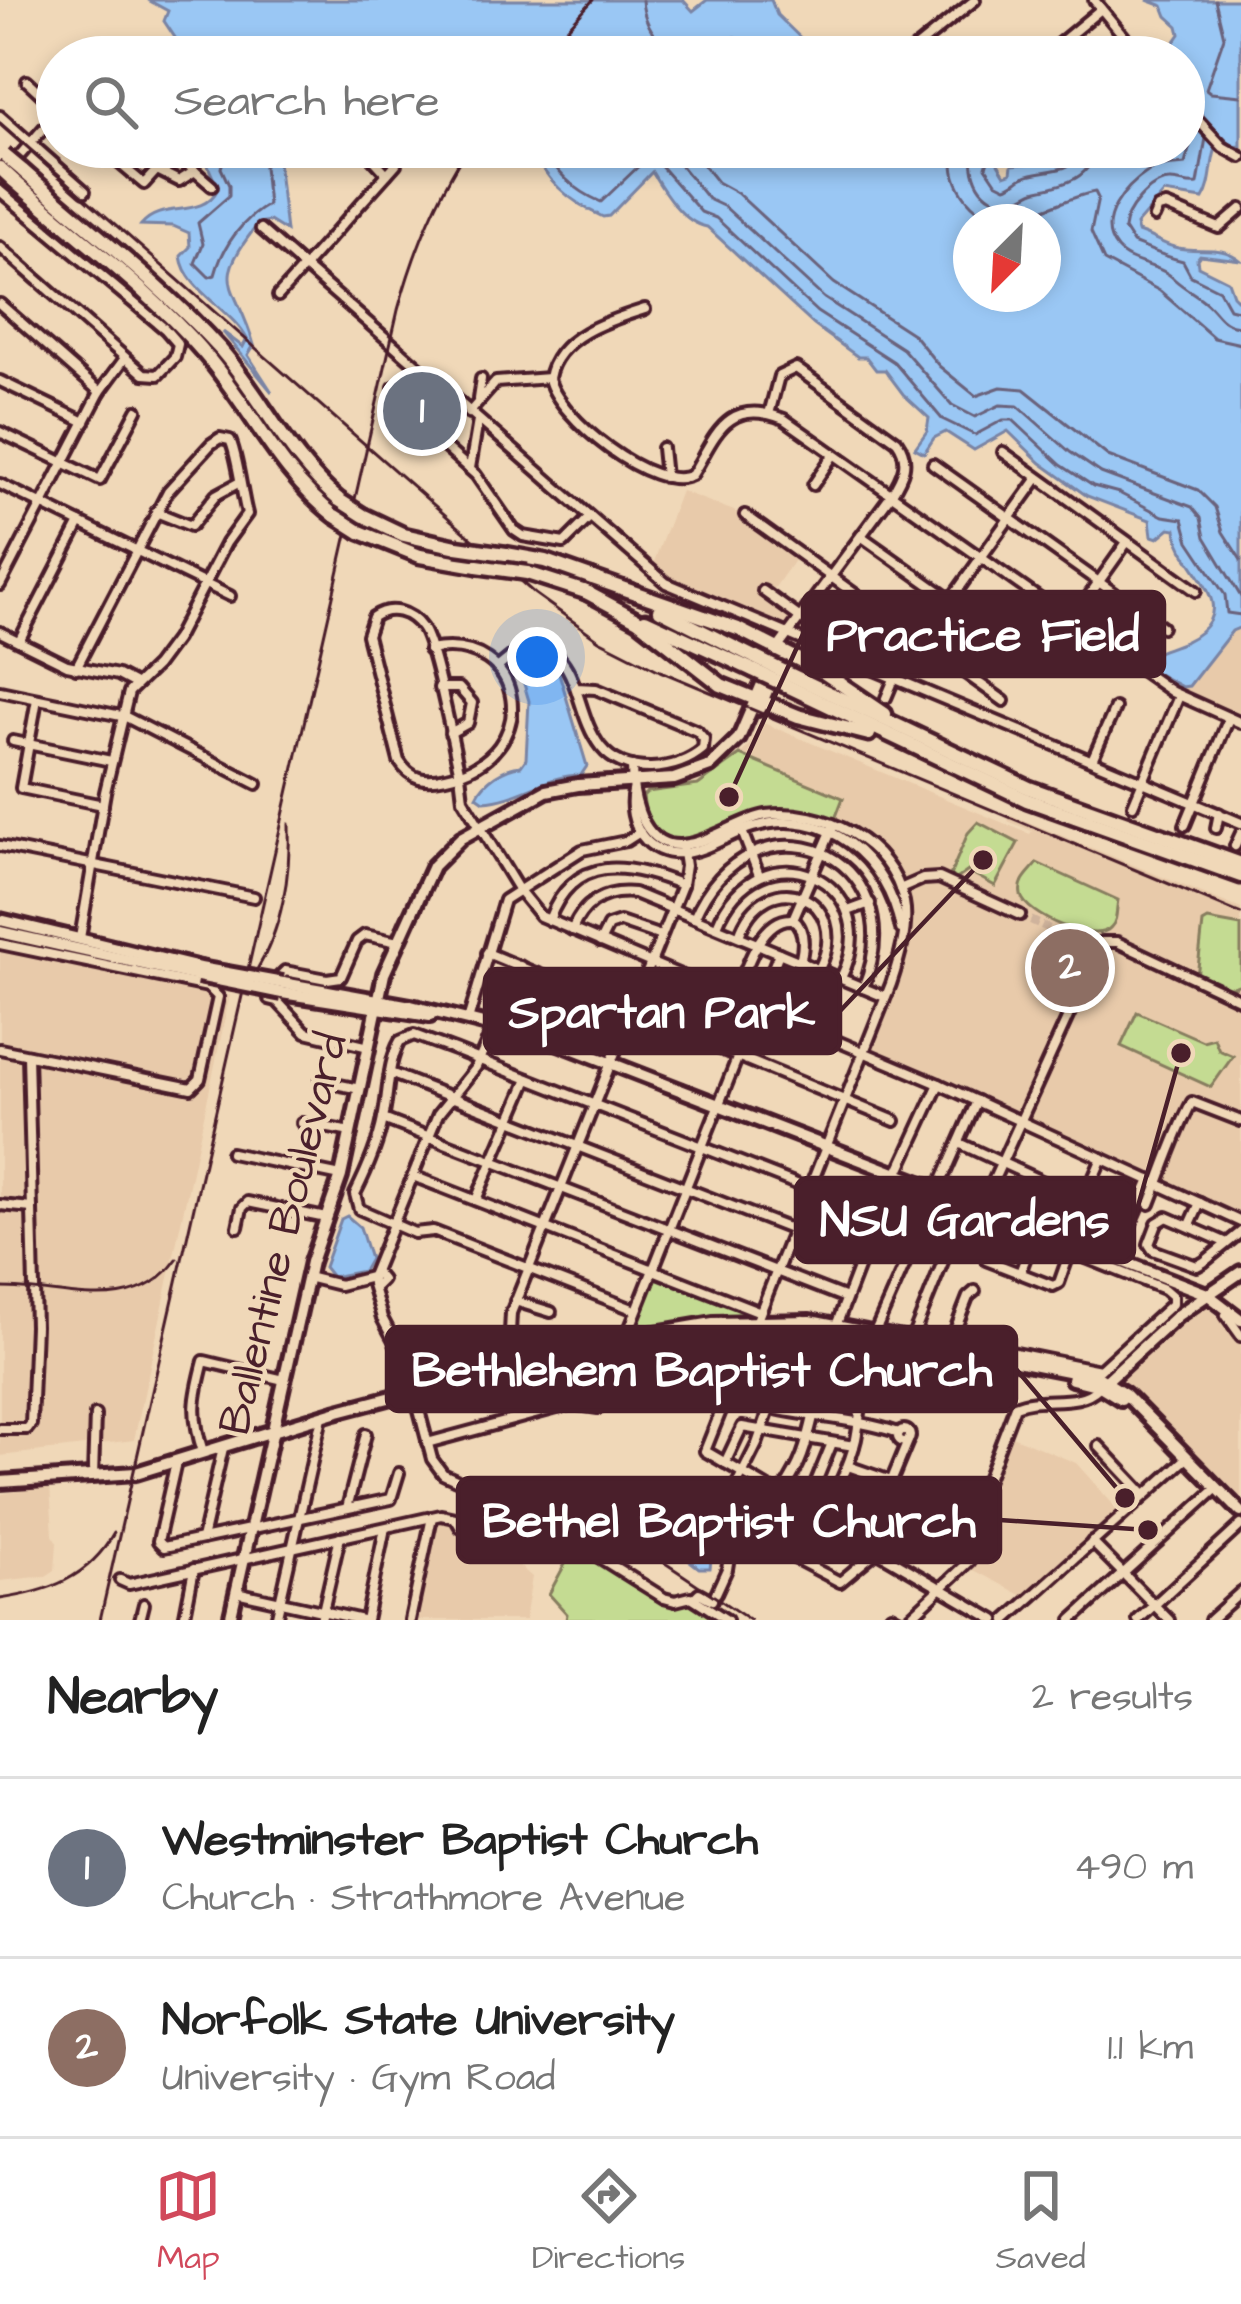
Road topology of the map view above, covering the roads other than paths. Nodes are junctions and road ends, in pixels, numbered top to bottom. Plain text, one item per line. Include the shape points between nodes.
1 (975, 0) edge
2 (1097, 4) edge
3 (931, 36) edge
4 (1064, 36) edge
5 (1124, 36) edge
6 (27, 81) dead end
7 (36, 90) edge
8 (0, 116) edge
9 (1205, 129) edge
10 (36, 136) edge
11 (30, 143) junction
12 (36, 148) edge
13 (1241, 157) edge
14 (2, 158) edge
15 (59, 168) edge
16 (125, 168) edge
17 (191, 168) edge
18 (382, 168) edge
19 (392, 168) edge
20 (158, 170) joint
21 (195, 171) junction
22 (387, 173) junction
23 (12, 176) edge
24 (212, 186) dead end
25 (0, 191) edge
26 (85, 191) dead end
27 (1240, 210) edge
28 (1154, 217) dead end
29 (261, 229) dead end
30 (0, 247) edge
31 (304, 266) junction
32 (278, 296) dead end
33 (0, 304) edge
34 (645, 309) dead end
35 (125, 358) junction
36 (549, 378) junction
37 (482, 379) dead end
38 (0, 381) edge
39 (394, 387) dead end
40 (100, 392) junction
41 (478, 400) junction
42 (137, 410) dead end
43 (469, 413) junction
44 (769, 414) junction
45 (478, 421) junction
46 (85, 422) junction
47 (0, 432) edge
48 (662, 448) dead end
49 (1003, 452) dead end
50 (833, 454) junction
51 (64, 462) junction
52 (933, 464) dead end
53 (470, 468) junction
54 (665, 477) junction
55 (1037, 478) junction
56 (238, 483) junction
57 (813, 485) dead end
58 (1, 488) edge
59 (891, 494) junction
60 (42, 505) junction
61 (156, 512) junction
62 (745, 515) dead end
63 (589, 518) junction
64 (1010, 518) junction
65 (80, 523) junction
66 (861, 536) junction
67 (1126, 542) junction
68 (136, 551) junction
69 (980, 558) junction
70 (590, 577) junction
71 (832, 577) junction
72 (1099, 582) junction
73 (205, 584) junction
74 (0, 585) edge
75 (584, 591) junction
76 (763, 591) dead end
77 (1196, 591) dead end
78 (230, 596) dead end
79 (951, 600) junction
80 (802, 618) junction
81 (1070, 622) junction
82 (1162, 627) dead end
83 (0, 632) edge
84 (789, 636) junction
85 (19, 641) junction
86 (922, 641) junction
87 (1057, 641) dead end
88 (1016, 646) dead end
89 (429, 650) junction
90 (781, 650) junction
91 (754, 664) junction
92 (76, 668) junction
93 (497, 668) junction
94 (869, 669) junction
95 (894, 679) junction
96 (135, 684) junction
97 (439, 688) junction
98 (575, 688) junction
99 (0, 691) edge
100 (1179, 696) junction
101 (886, 698) dead end
102 (37, 699) junction
103 (759, 700) junction
104 (1004, 701) dead end
105 (1114, 708) dead end
106 (121, 716) junction
107 (1229, 718) junction
108 (1241, 722) edge
109 (450, 733) junction
110 (13, 741) dead end
111 (27, 743) junction
112 (922, 746) junction
113 (1093, 760) junction
114 (111, 761) junction
115 (632, 766) junction
116 (460, 774) junction
117 (1143, 781) junction
118 (257, 784) dead end
119 (633, 785) junction
120 (1194, 802) junction
121 (103, 805) junction
122 (1133, 805) dead end
123 (1219, 813) junction
124 (1241, 823) edge
125 (1185, 825) dead end
126 (740, 827) junction
127 (832, 827) junction
128 (1216, 828) dead end
129 (482, 830) junction
130 (643, 831) junction
131 (1241, 833) edge
132 (0, 846) edge
133 (1235, 846) dead end
134 (683, 849) junction
135 (820, 852) junction
136 (750, 853) junction
137 (1241, 864) edge
138 (94, 865) junction
139 (759, 875) junction
140 (811, 875) junction
141 (1241, 876) edge
142 (682, 885) junction
143 (518, 889) junction
144 (896, 891) junction
145 (254, 897) dead end
146 (802, 897) junction
147 (870, 903) junction
148 (672, 909) junction
149 (848, 911) junction
150 (1020, 915) tunnel mouth
151 (694, 918) junction
152 (793, 919) junction
153 (0, 920) edge
154 (549, 920) junction
155 (716, 927) junction
156 (572, 930) junction
157 (0, 932) edge
158 (661, 936) junction
159 (739, 936) junction
160 (398, 942) junction
161 (600, 942) junction
162 (0, 944) edge
163 (759, 944) junction
164 (73, 947) junction
165 (487, 952) junction
166 (779, 952) junction
167 (799, 961) junction
168 (650, 963) junction
169 (520, 966) junction
170 (819, 969) junction
171 (204, 977) junction
172 (841, 978) junction
173 (552, 979) junction
174 (863, 988) junction
175 (885, 997) junction
176 (508, 998) dead end
177 (734, 998) junction
178 (1241, 1000) edge
179 (377, 1003) junction
180 (757, 1007) junction
181 (630, 1011) junction
182 (779, 1016) junction
183 (468, 1020) junction
184 (494, 1026) junction
185 (537, 1036) junction
186 (369, 1047) junction
187 (0, 1049) edge
188 (863, 1051) junction
189 (28, 1055) junction
190 (736, 1055) junction
191 (481, 1060) junction
192 (609, 1063) junction
193 (390, 1073) junction
194 (528, 1079) junction
195 (320, 1081) dead end
196 (939, 1084) junction
197 (360, 1089) junction
198 (451, 1095) junction
199 (843, 1100) junction
200 (977, 1101) junction
201 (592, 1104) junction
202 (716, 1104) junction
203 (383, 1119) junction
204 (508, 1119) junction
205 (1018, 1120) junction
206 (895, 1121) dead end
207 (1241, 1121) edge
208 (302, 1123) dead end
209 (351, 1132) junction
210 (428, 1136) junction
211 (959, 1143) junction
212 (576, 1145) junction
213 (699, 1146) junction
214 (824, 1147) junction
215 (231, 1153) dead end
216 (1102, 1158) junction
217 (492, 1160) junction
218 (999, 1162) junction
219 (896, 1175) junction
220 (341, 1176) junction
221 (413, 1176) junction
222 (1154, 1182) junction
223 (559, 1186) junction
224 (683, 1187) junction
225 (807, 1188) junction
226 (936, 1191) junction
227 (476, 1200) junction
228 (1084, 1200) junction
229 (1200, 1203) junction
230 (1150, 1204) dead end
231 (0, 1205) edge
232 (32, 1208) junction
233 (977, 1214) junction
234 (1115, 1215) dead end
235 (878, 1216) junction
236 (326, 1218) junction
237 (1006, 1218) junction
238 (1241, 1222) edge
239 (394, 1225) junction
240 (1190, 1225) junction
241 (238, 1227) dead end
242 (544, 1227) junction
243 (667, 1228) junction
244 (791, 1229) junction
245 (1241, 1232) edge
246 (1034, 1238) junction
247 (1227, 1243) junction
248 (1070, 1246) junction
249 (862, 1257) junction
250 (1115, 1260) junction
251 (527, 1268) junction
252 (1241, 1268) edge
253 (651, 1269) junction
254 (775, 1270) junction
255 (1020, 1273) junction
256 (307, 1277) junction
257 (375, 1280) junction
258 (1171, 1282) junction
259 (1219, 1284) junction
260 (974, 1291) dead end
261 (1201, 1294) junction
262 (846, 1298) junction
263 (515, 1301) junction
264 (1174, 1307) junction
265 (1224, 1309) junction
266 (635, 1310) junction
267 (551, 1312) dead end
268 (758, 1316) junction
269 (1241, 1319) edge
270 (803, 1320) junction
271 (836, 1326) junction
272 (1241, 1333) edge
273 (874, 1334) junction
274 (626, 1336) junction
275 (910, 1342) junction
276 (950, 1345) junction
277 (964, 1352) junction
278 (518, 1364) junction
279 (783, 1368) dead end
280 (284, 1380) junction
281 (1082, 1381) junction
282 (1103, 1383) junction
283 (414, 1391) junction
284 (728, 1395) junction
285 (1081, 1398) junction
286 (769, 1410) junction
287 (533, 1414) junction
288 (95, 1415) dead end
289 (322, 1415) junction
290 (813, 1417) junction
291 (858, 1423) junction
292 (0, 1429) edge
293 (273, 1431) junction
294 (762, 1433) junction
295 (366, 1434) dead end
296 (808, 1439) junction
297 (427, 1442) junction
298 (832, 1443) junction
299 (854, 1446) junction
300 (1099, 1446) dead end
301 (223, 1448) junction
302 (204, 1454) junction
303 (1185, 1459) junction
304 (176, 1462) junction
305 (724, 1462) junction
306 (848, 1466) junction
307 (741, 1472) junction
308 (399, 1473) dead end
309 (93, 1477) junction
310 (842, 1479) junction
311 (456, 1480) dead end
312 (891, 1481) junction
313 (0, 1485) edge
314 (1215, 1490) junction
315 (1144, 1495) junction
316 (780, 1496) junction
317 (832, 1498) junction
318 (884, 1498) junction
319 (346, 1508) junction
320 (432, 1517) junction
321 (299, 1518) junction
322 (820, 1518) junction
323 (1241, 1519) edge
324 (251, 1528) junction
325 (385, 1528) junction
326 (461, 1528) dead end
327 (896, 1535) dead end
328 (340, 1538) junction
329 (202, 1539) junction
330 (856, 1539) junction
331 (1092, 1542) junction
332 (496, 1545) dead end
333 (292, 1548) junction
334 (878, 1551) junction
335 (244, 1558) junction
336 (194, 1569) junction
337 (1123, 1574) junction
338 (120, 1580) dead end
339 (943, 1588) junction
340 (236, 1592) junction
341 (1241, 1592) edge
342 (694, 1598) junction
343 (280, 1602) junction
344 (144, 1604) dead end
345 (1154, 1605) junction
346 (322, 1616) edge
347 (899, 1618) edge
348 (140, 1620) edge
349 (184, 1620) edge
350 (230, 1620) edge
351 (276, 1620) edge
352 (364, 1620) edge
353 (410, 1620) edge
354 (727, 1620) edge
355 (995, 1620) edge
356 (1006, 1620) edge
357 (1072, 1620) edge
358 (1138, 1620) edge
359 (1169, 1620) edge
360 (1210, 1620) edge

1 - 3 street
2 - 4 street
2 - 5 street
6 - 7 street
8 - 11 street
9 - 13 street
10 - 11 street
11 - 12 street
11 - 23 street
14 - 23 highway, bridge
15 - 26 street
16 - 20 street via 144,184
17 - 21 street
18 - 22 street
19 - 22 street
20 - 21 street via 179,181
21 - 24 street
22 - 31 street
23 - 70 highway, bridge via 208,337 296,456 340,500 404,535
23 - 75 highway, bridge via 191,339 284,467 335,516 420,556
25 - 35 street via 169,332 178,348 152,376
27 - 28 street via 1221,227 1163,206
29 - 31 street
30 - 35 street
31 - 32 street
31 - 43 street
33 - 40 street
34 - 36 street via 577,340 557,356
35 - 40 street
36 - 41 street via 496,382
36 - 54 street via 563,407 592,434
37 - 41 street
38 - 46 street
39 - 53 street via 398,405
40 - 46 street
41 - 43 street
42 - 51 street via 103,478
43 - 45 street
44 - 50 street
44 - 54 street via 732,419 711,437 692,476
44 - 59 street via 779,376 803,371 902,448 905,469
45 - 53 street
45 - 63 street
46 - 51 street
47 - 51 street
48 - 54 street
49 - 55 street
50 - 57 street
50 - 59 street
51 - 60 street
52 - 64 street
53 - 63 street via 514,530 567,542
55 - 64 street
55 - 67 street
56 - 61 street via 191,526
56 - 61 street via 234,445 225,438 185,471
56 - 73 street via 245,518
58 - 60 street
59 - 66 street, Ballentine Boulevard
59 - 69 street
60 - 65 street
60 - 74 street
61 - 68 street
62 - 71 street
63 - 84 street via 666,584
64 - 69 street
64 - 72 street
65 - 68 street
65 - 85 street
66 - 71 street, Ballentine Boulevard
66 - 79 street
67 - 72 street
67 - 77 street
68 - 73 street
68 - 92 street
69 - 79 street
69 - 81 street
70 - 90 highway
70 - 91 highway
71 - 80 street, Ballentine Boulevard
71 - 86 street
72 - 81 street
72 - 82 street
73 - 78 street
73 - 96 street via 176,640
75 - 91 highway
75 - 103 highway via 638,620 714,681
76 - 80 street
79 - 86 street
79 - 88 street
80 - 84 street, Ballentine Boulevard
80 - 94 street
81 - 87 street
81 - 100 street
83 - 85 street
84 - 90 street, Ballentine Boulevard
84 - 94 street
85 - 92 street
86 - 95 street
86 - 104 street
89 - 93 street via 470,650
89 - 97 street
89 - 116 street via 420,626 402,612 374,617 367,635 398,761 418,779
90 - 103 main road, Ballentine Boulevard
90 - 112 highway via 824,672
91 - 112 highway, bridge
92 - 96 street
93 - 98 street via 518,648 541,647 562,660
93 - 116 street via 511,696 508,733 489,759
94 - 95 street
95 - 101 street
95 - 113 street
96 - 106 street
97 - 109 street
97 - 109 street via 462,690 472,703 469,722
98 - 115 street via 592,738
98 - 115 street via 596,689 697,731 704,742 681,762
99 - 102 street
100 - 107 street
100 - 117 street
102 - 106 street
102 - 111 street
103 - 112 highway
103 - 119 main road, Ballentine Boulevard via 745,740 721,768 687,784
105 - 113 street
106 - 114 street
106 - 118 street
107 - 108 street
107 - 120 street
109 - 116 street
110 - 111 street
111 - 114 street
111 - 121 street via 21,788
112 - 137 highway
112 - 141 highway via 1065,815
113 - 117 street
114 - 121 street
115 - 119 street
116 - 129 street via 463,799
117 - 120 street
117 - 122 street
119 - 129 main road, Ballentine Boulevard via 552,797
119 - 130 street via 631,808
120 - 123 street
120 - 125 street
121 - 138 street
123 - 124 street
123 - 128 street
126 - 127 street
126 - 134 street
126 - 136 street
127 - 135 street
127 - 144 street
129 - 143 street
129 - 160 main road, Ballentine Boulevard via 432,872
130 - 134 street
130 - 143 street via 590,847
131 - 133 street
132 - 138 street
134 - 142 street
135 - 136 street via 788,846
135 - 140 street
135 - 147 street via 849,872
136 - 139 street
136 - 151 street via 717,877
138 - 145 street
138 - 164 street
139 - 140 street
139 - 155 street via 734,894
140 - 146 street
140 - 149 street
142 - 148 street
142 - 154 street via 634,867 601,869 565,891
143 - 154 street
143 - 165 street via 502,903
144 - 150 street via 939,878
144 - 175 street via 905,908 902,937
146 - 152 street
146 - 159 street via 763,900
146 - 170 street via 827,926
147 - 149 street
147 - 174 street via 877,946
148 - 151 street
148 - 156 street via 613,893 589,904
148 - 158 street
149 - 172 street via 853,941
151 - 155 street
152 - 163 street via 773,922
152 - 167 street via 804,932
153 - 164 main road
154 - 156 street
155 - 159 street
156 - 161 street
157 - 164 main road
158 - 161 street via 620,922
158 - 168 street
159 - 163 street
160 - 179 main road, Ballentine Boulevard
160 - 186 street via 362,936 340,977 286,971 269,998 306,1032
161 - 168 street
162 - 164 street
163 - 166 street
163 - 177 street
164 - 171 main road
164 - 171 street
164 - 171 main road
165 - 169 street
165 - 183 street
166 - 167 street
166 - 180 street
167 - 170 street
167 - 182 street
168 - 177 street
168 - 181 street
169 - 173 street
169 - 176 street
170 - 172 street
171 - 179 main road, bridge
171 - 189 street via 218,997 199,1082 187,1089
172 - 174 street
173 - 181 street
173 - 185 street
174 - 175 street
175 - 188 street
177 - 180 street
178 - 205 street via 1105,941 1093,949
179 - 183 main road
179 - 186 main road, Ballentine Boulevard
180 - 182 street
180 - 190 street
181 - 190 street
181 - 192 street
182 - 188 street
183 - 184 main road
184 - 185 main road
184 - 191 street
185 - 192 main road
186 - 197 main road, Ballentine Boulevard
187 - 189 street
188 - 196 street
188 - 199 street
189 - 232 street
190 - 199 street
190 - 202 street
191 - 193 street via 414,1035 395,1046
191 - 194 street
191 - 198 street
192 - 201 street
192 - 202 main road
193 - 198 street
193 - 203 street
194 - 201 street
194 - 204 street
195 - 197 street
196 - 200 street
196 - 219 street
197 - 209 main road, Ballentine Boulevard
198 - 204 street
198 - 210 street
199 - 206 street
199 - 214 street
200 - 205 street
200 - 211 street
201 - 212 street
201 - 213 street
202 - 213 street
202 - 214 main road
203 - 210 street
203 - 239 street via 356,1206
204 - 212 street
204 - 217 street
205 - 216 street
205 - 218 street
207 - 222 street via 1192,1102
208 - 209 street
209 - 220 main road, Ballentine Boulevard
210 - 217 street
210 - 221 street
211 - 218 street
211 - 226 street
212 - 223 street
212 - 224 street
213 - 224 street
213 - 225 street
214 - 219 main road
214 - 225 street
215 - 220 street
216 - 222 street
216 - 228 street
217 - 223 street
217 - 227 street
218 - 228 street
218 - 233 street
219 - 226 main road
219 - 235 street
220 - 236 main road, Ballentine Boulevard
221 - 227 street
221 - 239 street
222 - 229 street
222 - 230 street
222 - 250 street
223 - 242 street
223 - 243 street
224 - 243 street
224 - 244 street
225 - 235 street
225 - 244 street
226 - 233 main road
226 - 273 street
227 - 242 street
228 - 234 street
228 - 248 street
229 - 238 street
229 - 240 street
231 - 232 street
232 - 292 street via 31,1424
233 - 237 main road
233 - 255 street via 992,1230 984,1261
233 - 275 street via 958,1222
235 - 249 street
236 - 241 street via 248,1202
236 - 256 main road, Ballentine Boulevard
237 - 246 street
237 - 248 main road
239 - 251 street via 433,1231
239 - 257 street
240 - 247 street
240 - 247 street via 1161,1219 1150,1246 1198,1266
242 - 251 street
242 - 253 street
243 - 253 street
243 - 254 street
244 - 249 street
244 - 254 street
245 - 247 street
246 - 248 street
246 - 255 street
248 - 250 main road
248 - 255 street via 1057,1285
248 - 264 street via 1169,1292
249 - 262 street
250 - 258 main road
251 - 263 street
251 - 266 street
252 - 259 main road
252 - 261 main road
253 - 266 street
253 - 268 street
254 - 262 street
254 - 268 street
256 - 257 street
256 - 280 main road, Ballentine Boulevard
257 - 283 street
258 - 261 main road
258 - 264 main road via 1179,1295
259 - 261 main road
259 - 265 main road
260 - 276 street
261 - 264 main road
261 - 265 main road
261 - 282 main road
262 - 271 street
263 - 267 street
263 - 278 street via 509,1326
264 - 276 street via 1100,1370
264 - 282 main road
265 - 269 main road
265 - 272 main road
266 - 274 street
268 - 270 main road
268 - 274 main road
268 - 284 street
270 - 271 main road
270 - 279 street
271 - 273 main road
273 - 275 main road
273 - 291 street
274 - 278 main road
274 - 287 street via 598,1408 572,1404
275 - 276 main road
276 - 277 main road
277 - 281 main road
277 - 282 main road
278 - 283 main road
278 - 287 street
280 - 293 main road, Ballentine Boulevard
280 - 302 street via 204,1361 194,1422
281 - 282 main road
281 - 285 street
282 - 285 street
282 - 303 main road
283 - 289 main road
283 - 297 street
284 - 286 street
284 - 305 street via 704,1451
285 - 339 street via 1026,1401 1012,1411 971,1521 970,1561
286 - 290 street
286 - 294 street
287 - 297 street
288 - 309 street
289 - 293 main road
289 - 321 street
290 - 291 street
290 - 296 street
291 - 299 street
291 - 312 street via 902,1438
293 - 301 main road
293 - 324 main road, Ballentine Boulevard
294 - 296 street
294 - 305 street via 740,1428
294 - 307 street
295 - 319 street
296 - 298 street
296 - 316 street
297 - 311 street via 438,1469
298 - 299 street
298 - 317 street via 814,1487
299 - 306 street
300 - 315 street
301 - 302 main road
301 - 329 street
302 - 304 main road
303 - 314 main road
303 - 315 street
304 - 309 main road
304 - 329 street via 159,1538 164,1546
305 - 307 street
306 - 310 street
306 - 312 street
307 - 316 street
307 - 342 street via 727,1569 714,1596
308 - 319 street via 394,1496
309 - 313 main road
310 - 317 street
310 - 318 street
312 - 318 street
314 - 323 main road
314 - 337 street
315 - 331 street
316 - 322 street
316 - 334 street via 772,1506 773,1540 788,1555 840,1582
317 - 322 street
318 - 330 street
319 - 321 street
320 - 325 street
320 - 326 street via 452,1516
320 - 353 street
321 - 324 street
321 - 333 street
322 - 330 street
323 - 345 street
324 - 329 street
324 - 335 main road, Ballentine Boulevard
325 - 328 street
325 - 352 street
327 - 334 street
328 - 333 street
328 - 346 street
330 - 334 street
331 - 337 street
331 - 356 street
332 - 342 street via 558,1534 667,1600
333 - 335 street
333 - 343 street
334 - 339 street
335 - 336 street
335 - 340 main road, Ballentine Boulevard
336 - 338 street
336 - 349 street
337 - 345 street
337 - 357 street
339 - 347 street
339 - 355 street
340 - 343 street
340 - 350 main road, Ballentine Boulevard
341 - 360 street
342 - 354 street
343 - 346 street
343 - 351 street
344 - 348 street
345 - 358 street
345 - 359 street
346 - 352 street

